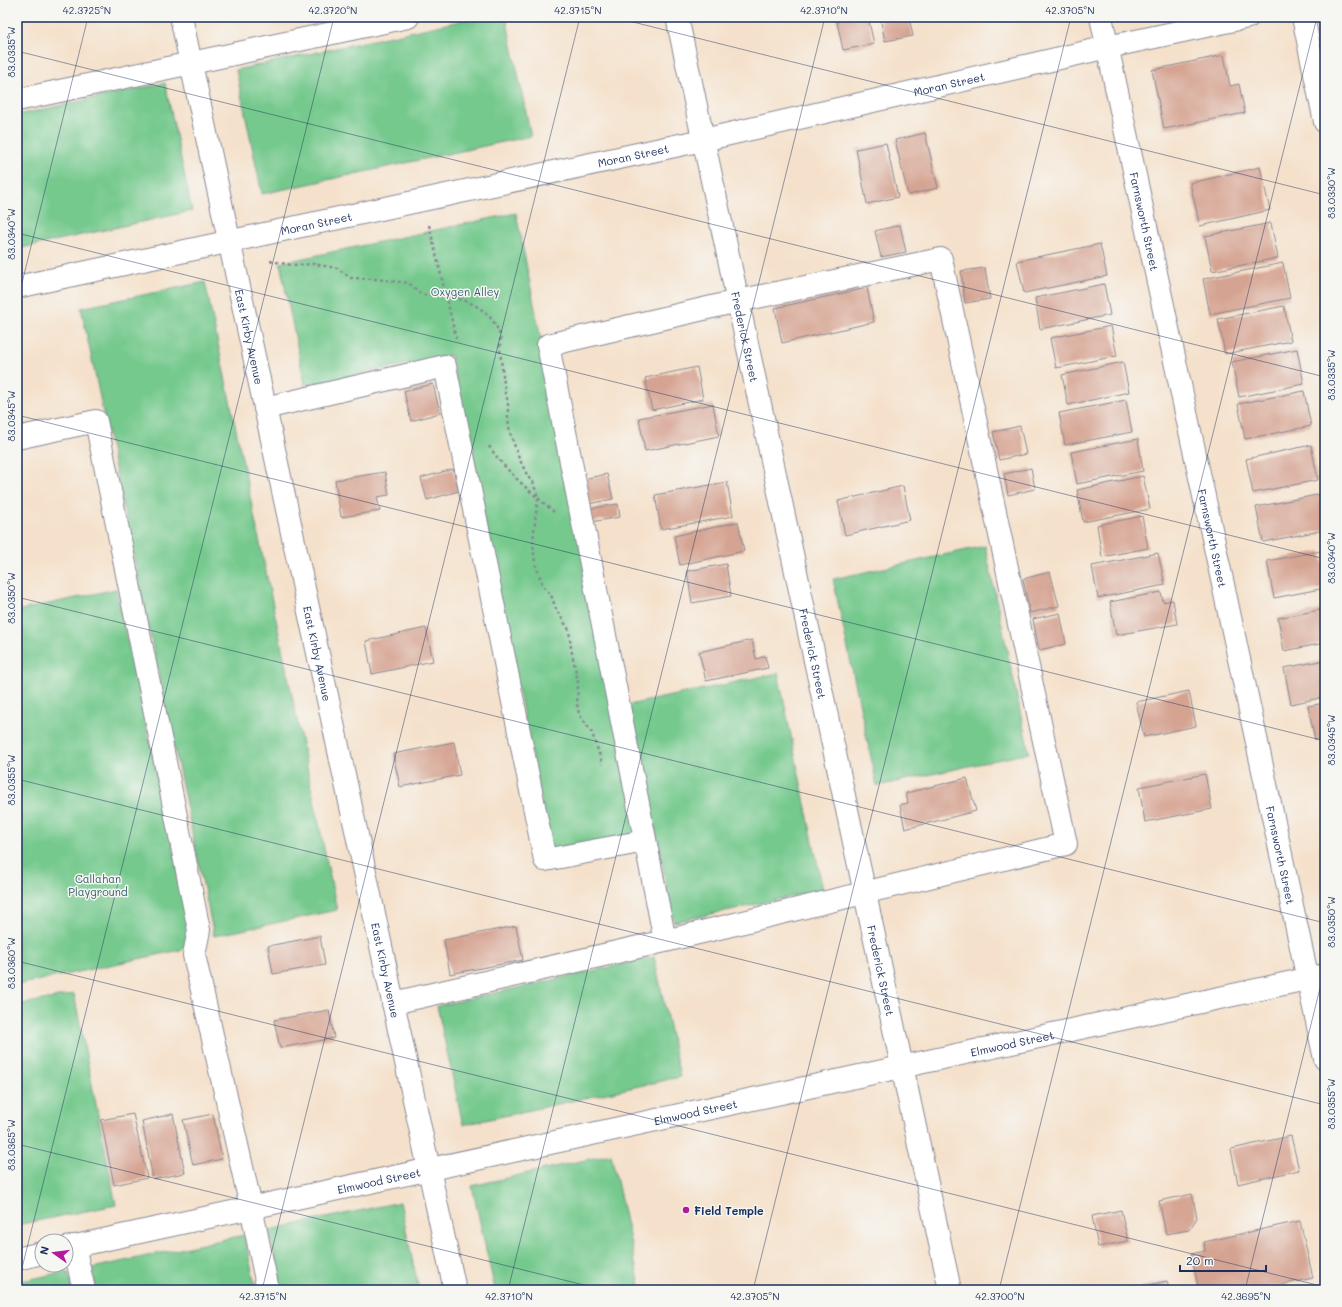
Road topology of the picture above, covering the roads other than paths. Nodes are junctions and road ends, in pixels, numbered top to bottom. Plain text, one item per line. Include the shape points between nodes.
1 (181, 17) edge
2 (408, 17) edge
3 (677, 17) edge
4 (1101, 17) edge
5 (1248, 17) edge
6 (1302, 17) edge
7 (1108, 47) junction
8 (191, 63) junction
9 (17, 100) edge
10 (1325, 122) edge
11 (703, 140) junction
12 (229, 242) junction
13 (17, 287) edge
14 (738, 301) junction
15 (265, 408) junction
16 (17, 438) edge
17 (645, 842) junction
18 (865, 892) junction
19 (664, 941) junction
20 (1316, 976) edge
21 (393, 1003) junction
22 (1325, 1059) edge
23 (902, 1066) junction
24 (428, 1168) junction
25 (251, 1207) junction
26 (74, 1246) edge
27 (34, 1255) edge
28 (17, 1259) edge
29 (74, 1259) edge
30 (84, 1290) edge
31 (268, 1290) edge
32 (455, 1290) edge
33 (950, 1290) edge

1 - 8 street, East Kirby Avenue
2 - 8 street
3 - 11 street, Frederick Street
4 - 7 street, Farnsworth Street
5 - 7 street, Moran Street
6 - 10 street
7 - 11 street, Moran Street
7 - 20 street, Farnsworth Street
8 - 9 street
8 - 12 street, East Kirby Avenue
11 - 12 street, Moran Street
11 - 14 street, Frederick Street
12 - 13 street, Moran Street
12 - 15 street, East Kirby Avenue
14 - 17 street via 548,345
14 - 18 street, Frederick Street
14 - 18 street via 941,259 1066,844
15 - 17 street via 445,366 545,860
15 - 21 street, East Kirby Avenue
16 - 25 street via 96,421 199,930 194,955
17 - 19 street
18 - 19 street
18 - 23 street, Frederick Street
19 - 21 street
20 - 22 street, Farnsworth Street
20 - 23 street, Elmwood Street
21 - 24 street, East Kirby Avenue
23 - 24 street, Elmwood Street
23 - 33 street, Frederick Street
24 - 25 street, Elmwood Street
24 - 32 street, East Kirby Avenue
25 - 26 street, Elmwood Street
25 - 31 street
27 - 28 street
29 - 30 street

